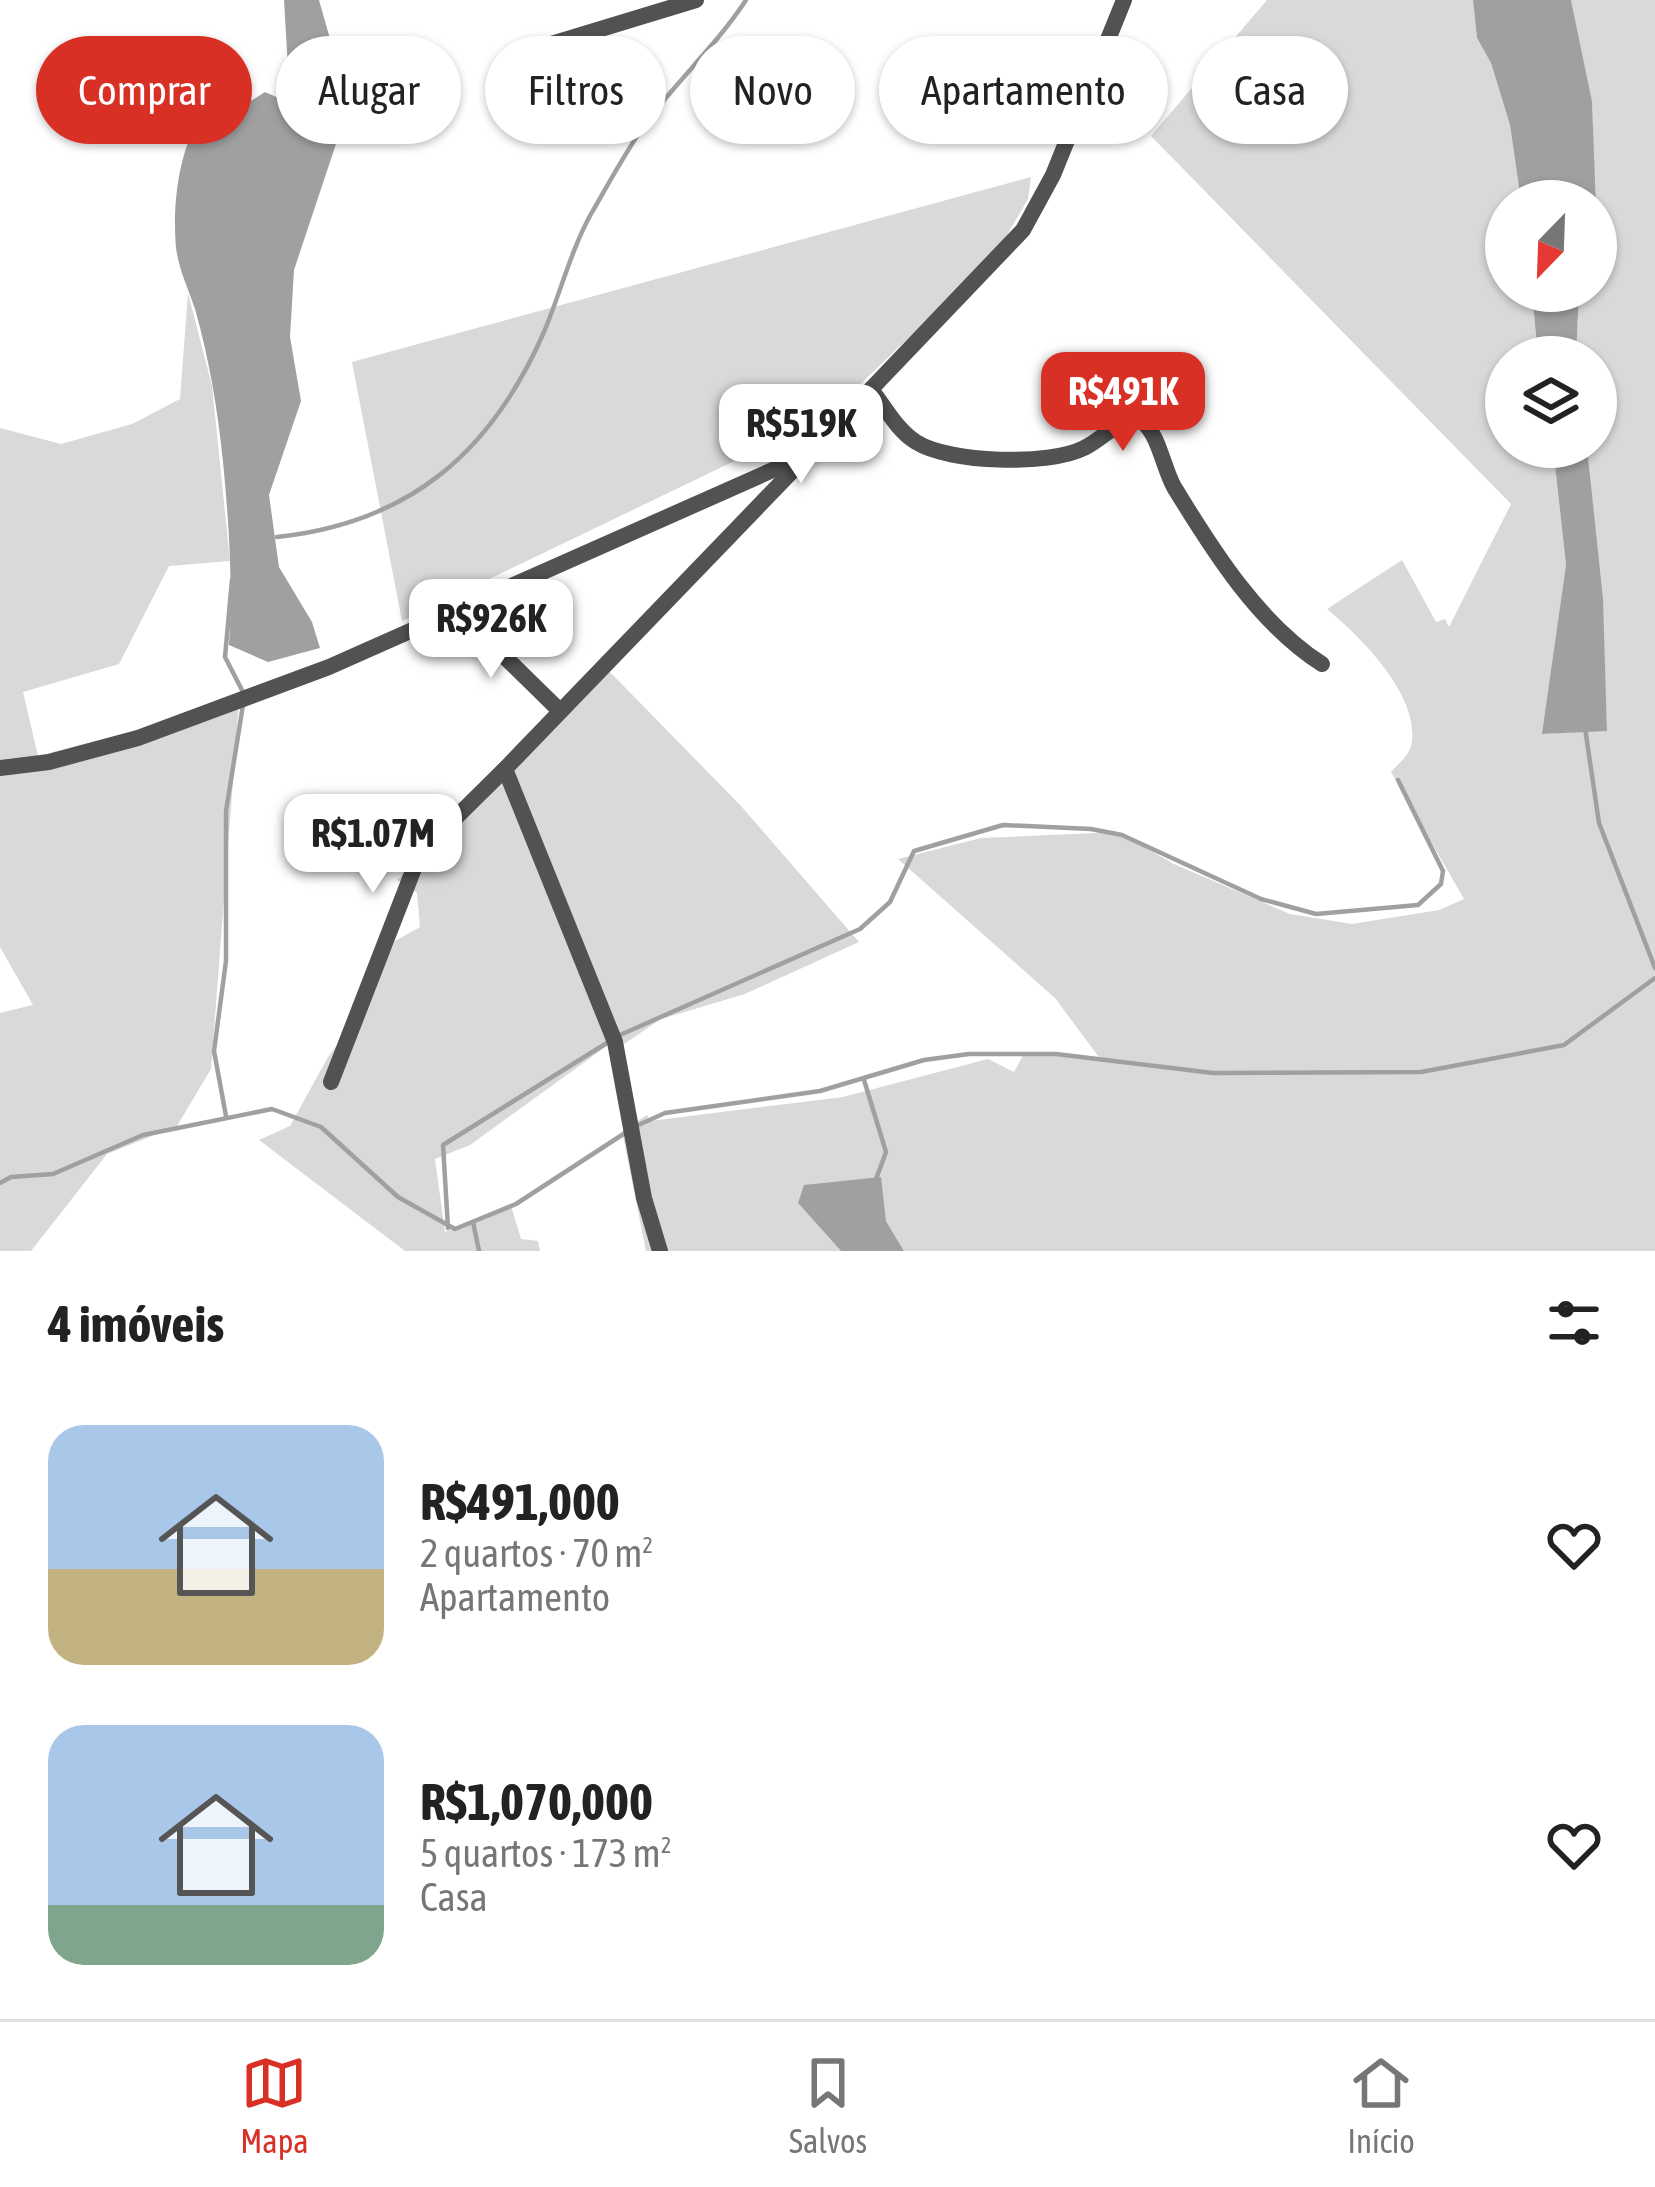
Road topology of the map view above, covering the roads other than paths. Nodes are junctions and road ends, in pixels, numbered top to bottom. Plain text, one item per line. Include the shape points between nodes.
1 (696, 0) edge
2 (1124, 0) edge
3 (578, 36) edge
4 (873, 392) junction
5 (809, 454) junction
6 (460, 614) junction
7 (1322, 664) dead end
8 (559, 710) junction
9 (0, 768) edge
10 (505, 769) junction
11 (331, 1082) dead end
12 (660, 1251) edge

1 - 3 street
2 - 4 street via 1023,230
4 - 5 street
4 - 7 street via 908,436 956,455 1068,455 1121,424 1142,421 1173,485 1236,578 1281,635
5 - 6 street
5 - 8 street
6 - 8 street
6 - 9 street via 138,738
8 - 10 street
10 - 11 street via 420,853
10 - 12 street via 615,1042

